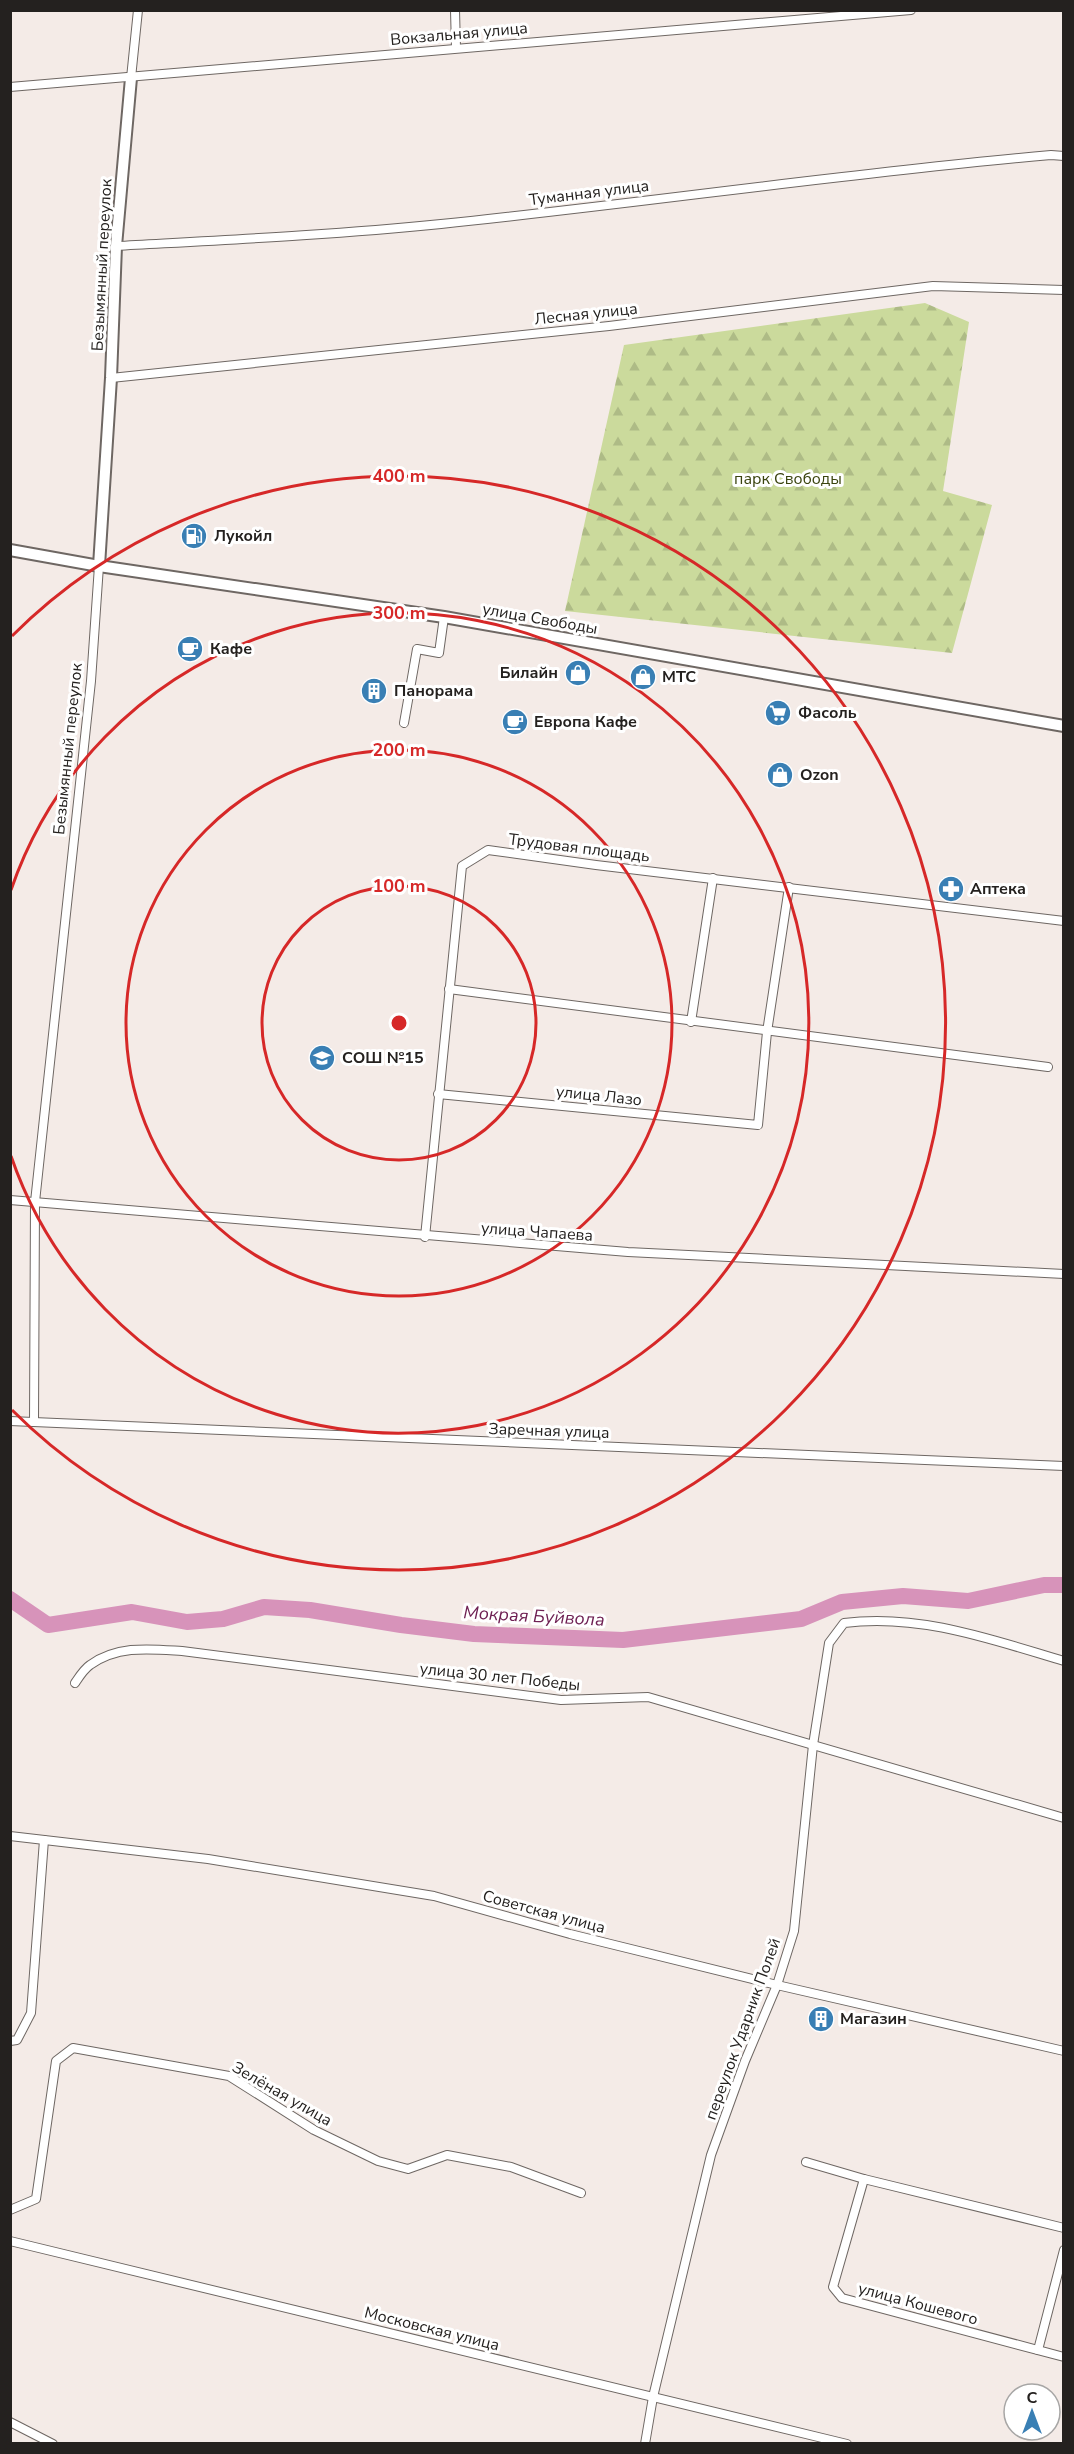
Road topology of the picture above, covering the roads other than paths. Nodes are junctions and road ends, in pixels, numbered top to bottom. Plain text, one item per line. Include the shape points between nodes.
1 (138, 10) edge
2 (454, 10) edge
3 (911, 10) edge
4 (871, 12) edge
5 (456, 48) junction
6 (130, 78) junction
7 (10, 87) edge
8 (1064, 156) edge
9 (116, 246) junction
10 (1064, 290) edge
11 (111, 378) junction
12 (10, 550) edge
13 (99, 566) junction
14 (444, 617) junction
15 (405, 723) dead end
16 (1064, 726) edge
17 (713, 878) junction
18 (789, 887) junction
19 (1064, 921) edge
20 (449, 989) junction
21 (691, 1022) junction
22 (766, 1032) junction
23 (1048, 1067) dead end
24 (438, 1094) junction
25 (10, 1200) edge
26 (35, 1202) junction
27 (425, 1237) junction
28 (1064, 1274) edge
29 (10, 1421) edge
30 (34, 1422) junction
31 (1064, 1466) edge
32 (1064, 1661) edge
33 (75, 1683) dead end
34 (813, 1745) junction
35 (1064, 1818) edge
36 (10, 1836) edge
37 (44, 1840) junction
38 (777, 1985) junction
39 (10, 2041) edge
40 (1064, 2051) edge
41 (806, 2162) dead end
42 (864, 2179) junction
43 (581, 2193) dead end
44 (10, 2210) edge
45 (1064, 2228) edge
46 (10, 2241) edge
47 (1064, 2250) edge
48 (1038, 2350) junction
49 (1064, 2357) edge
50 (652, 2397) junction
51 (10, 2422) edge
52 (53, 2444) edge
53 (645, 2444) edge
54 (847, 2444) edge

1 - 6 street
2 - 5 street
3 - 4 street, Вокзальная улица
4 - 5 street, Вокзальная улица
5 - 6 street, Вокзальная улица
6 - 7 street, Вокзальная улица
6 - 9 main road, Безымянный переулок
8 - 9 street, Туманная улица via 955,163 440,224
9 - 11 main road, Безымянный переулок
10 - 11 street, Лесная улица via 933,286 609,326
11 - 13 main road, Безымянный переулок
12 - 13 main road, улица Свободы
13 - 14 main road, улица Свободы
13 - 26 street, Безымянный переулок via 91,681
14 - 15 street via 439,653 417,649
14 - 16 main road, улица Свободы
17 - 18 street, Трудовая площадь
17 - 20 street, Трудовая площадь via 488,850 462,866
17 - 21 street
18 - 19 street, Трудовая площадь
18 - 22 street
20 - 21 street
20 - 24 street, Трудовая площадь
21 - 22 street
22 - 23 street
22 - 24 street, улица Лазо via 758,1125
24 - 27 street, Трудовая площадь
25 - 26 street, улица Чапаева
26 - 27 street, улица Чапаева
26 - 30 street, Безымянный переулок
27 - 28 street, улица Чапаева via 628,1252
29 - 30 street, Заречная улица
30 - 31 street, Заречная улица
32 - 34 street, переулок Ударник Полей via 926,1624 873,1619 844,1623 829,1643
33 - 34 street, улица 30 лет Победы via 90,1665 122,1649 182,1651 561,1700 648,1697
34 - 35 street, улица 30 лет Победы
34 - 38 street, переулок Ударник Полей via 794,1930
36 - 37 street, Советская улица
37 - 38 street, Советская улица via 208,1858 434,1896
37 - 39 street via 31,2013 16,2040
38 - 40 street, Советская улица
38 - 50 street, переулок Ударник Полей via 711,2155
41 - 42 street
42 - 45 street
42 - 48 street, улица Кошевого via 833,2287 842,2298
43 - 44 street, Зелёная улица via 511,2167 447,2155 408,2169 378,2161 314,2130 229,2076 73,2048 56,2061 36,2199
46 - 50 street, Московская улица
47 - 48 street
48 - 49 street, улица Кошевого
50 - 53 street, переулок Ударник Полей
50 - 54 street, Московская улица
51 - 52 street

